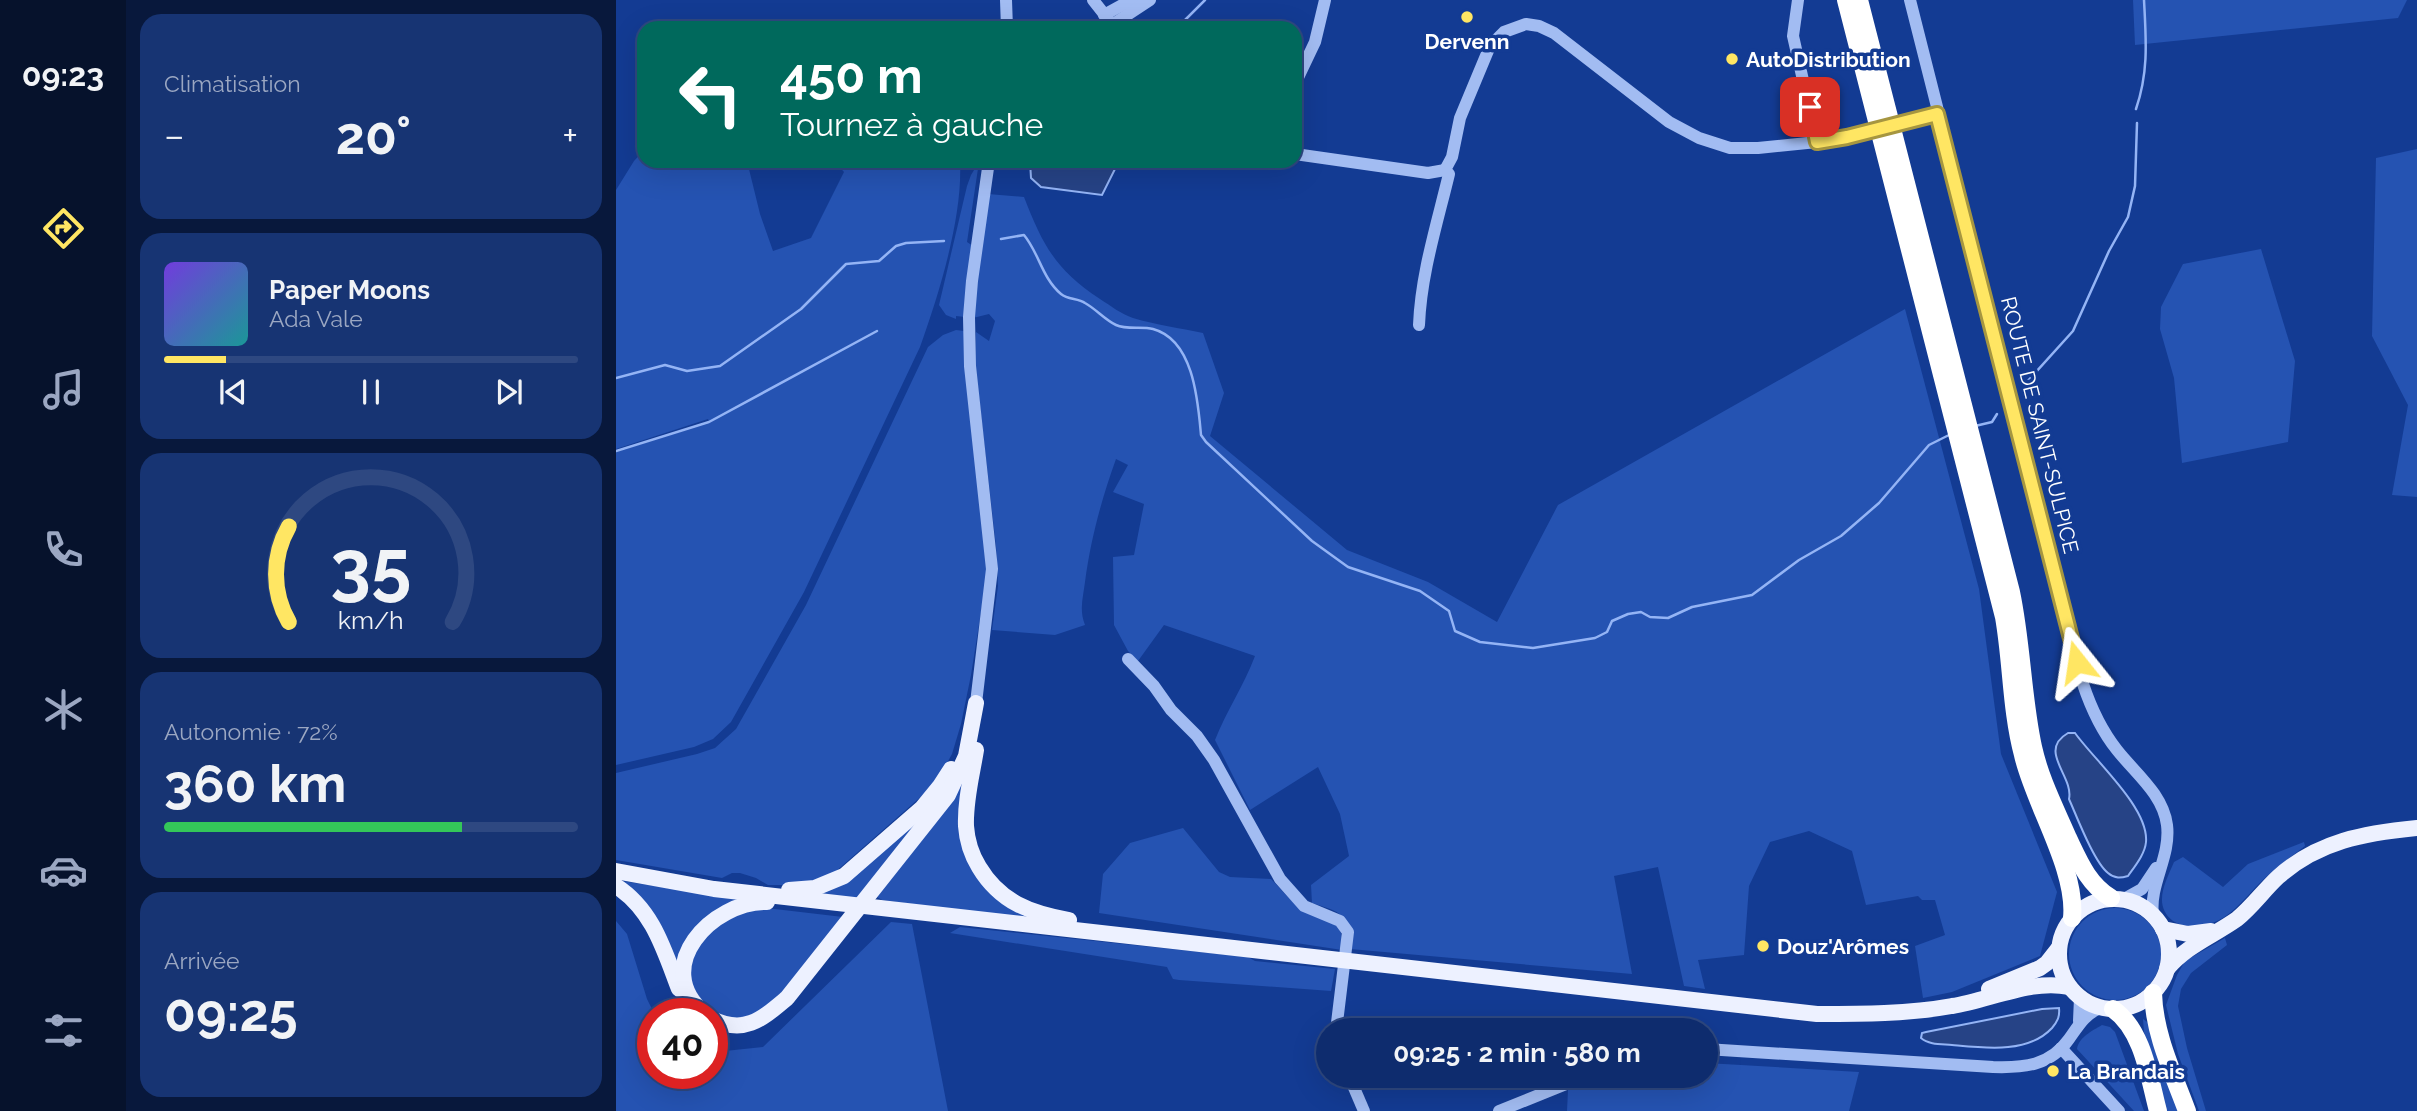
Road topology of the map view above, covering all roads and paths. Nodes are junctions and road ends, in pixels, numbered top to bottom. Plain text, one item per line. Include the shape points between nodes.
1 (1006, 0) edge
2 (1093, 0) edge
3 (1325, 0) edge
4 (1798, 0) edge
5 (1846, 0) edge
6 (1859, 0) edge
7 (1910, 0) edge
8 (1148, 1) edge
9 (1007, 21) edge
10 (1109, 21) edge
11 (1113, 21) edge
12 (1302, 69) edge
13 (1937, 114) junction
14 (1817, 142) junction
15 (1302, 155) edge
16 (988, 168) edge
17 (1446, 170) junction
18 (1419, 326) dead end
19 (1963, 431) junction
20 (1128, 659) dead end
21 (976, 703) junction
22 (2417, 828) edge
23 (2167, 842) junction
24 (616, 871) edge
25 (616, 886) edge
26 (714, 889) junction
27 (2118, 899) junction
28 (832, 902) junction
29 (2153, 915) junction
30 (2072, 918) junction
31 (2164, 929) junction
32 (2220, 929) junction
33 (1181, 941) junction
34 (2058, 949) junction
35 (2167, 969) junction
36 (2075, 992) junction
37 (2153, 993) junction
38 (683, 998) edge
39 (692, 998) edge
40 (787, 998) junction
41 (2106, 1008) junction
42 (1912, 1010) junction
43 (1338, 1018) edge
44 (2079, 1021) junction
45 (728, 1024) edge
46 (728, 1031) edge
47 (2061, 1048) junction
48 (1718, 1050) edge
49 (1354, 1088) edge
50 (1556, 1088) edge
51 (2158, 1109) edge
52 (1364, 1111) edge
53 (1499, 1111) edge
54 (2119, 1111) edge
55 (2187, 1111) edge

1 - 9 street
2 - 10 street
3 - 12 street via 1315,42
4 - 14 street via 1793,36
5 - 19 highway
6 - 19 highway
7 - 13 street, ROUTE DE SAINT-SULPICE
8 - 11 street
13 - 14 street
13 - 23 street, ROUTE DE SAINT-SULPICE via 2083,684 2102,729 2162,808
14 - 17 street via 1745,149 1699,138 1669,122 1554,33 1526,24 1504,32 1490,46 1464,108
15 - 17 street via 1428,173
16 - 21 street via 969,332 992,569
17 - 18 street
19 - 27 highway via 2016,615 2028,719 2039,767 2085,871 2094,885
19 - 30 highway via 2004,617 2022,752 2067,877
20 - 43 street via 1214,760 1280,879 1304,906 1340,921 1348,932
21 - 26 main road via 957,757 940,786 922,808 844,876 803,890
21 - 33 main road via 977,738 966,827 972,855 991,885 1033,912
21 - 40 main road via 966,755 948,795
22 - 32 main road via 2354,836 2312,853
23 - 27 street via 2142,889
23 - 29 street, ROUTE DE SAINT-SULPICE via 2153,895
24 - 26 main road
25 - 38 main road via 650,919
26 - 28 main road
27 - 29 main road via 2140,905
27 - 30 main road via 2089,904
28 - 33 main road
28 - 39 main road via 813,906 754,902 709,924 689,948 683,971
29 - 31 main road
30 - 34 main road
31 - 32 main road via 2188,934
31 - 35 main road via 2169,948
32 - 35 main road via 2182,953
33 - 42 main road via 1773,1010 1860,1014
34 - 36 main road via 2060,969
34 - 42 main road via 2032,972 1968,997
35 - 37 main road
36 - 41 main road
36 - 42 main road via 2044,985 1951,1007
36 - 44 street
37 - 41 main road via 2135,1005
37 - 55 highway via 2164,1050
40 - 45 main road via 751,1024
40 - 46 main road via 780,1012 760,1027
41 - 44 street
41 - 51 highway via 2131,1027
44 - 47 street
47 - 48 street via 2039,1063 2015,1068
47 - 54 street
49 - 52 street
50 - 53 street

